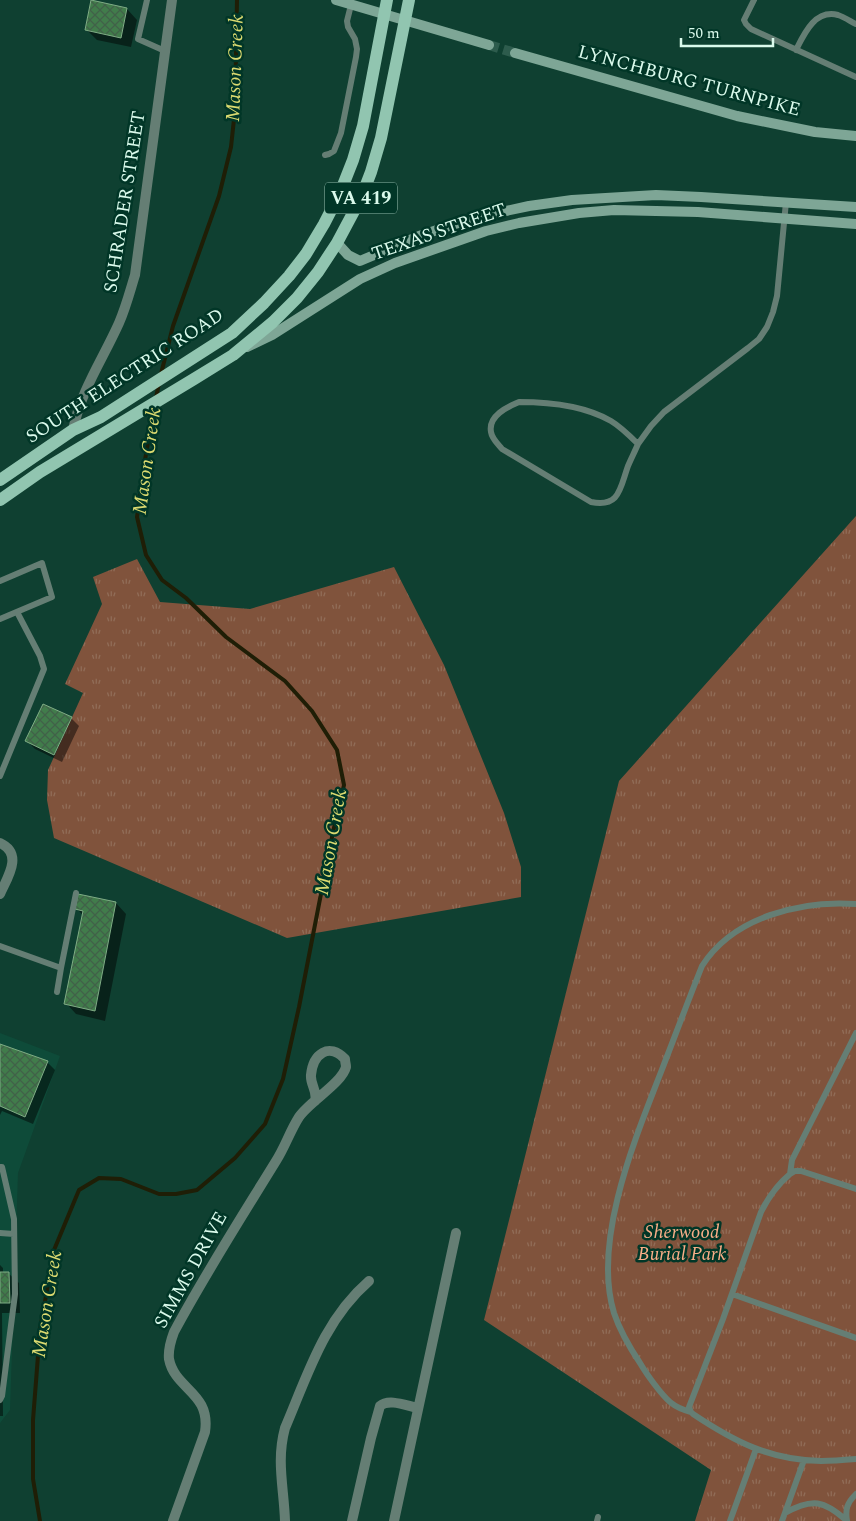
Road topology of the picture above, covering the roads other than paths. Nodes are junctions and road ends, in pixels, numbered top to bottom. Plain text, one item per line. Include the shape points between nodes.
1 (147, 0) edge
2 (172, 0) edge
3 (336, 0) edge
4 (387, 0) edge
5 (409, 0) edge
6 (754, 0) edge
7 (351, 5) junction
8 (384, 14) junction
9 (405, 20) junction
10 (856, 24) edge
11 (489, 45) tunnel mouth
12 (796, 50) junction
13 (165, 51) junction
14 (516, 53) tunnel mouth
15 (856, 77) edge
16 (856, 136) edge
17 (325, 155) dead end
18 (786, 202) junction
19 (856, 207) edge
20 (785, 218) junction
21 (856, 224) edge
22 (337, 243) junction
23 (233, 355) junction
24 (73, 430) junction
25 (638, 444) junction
26 (0, 480) edge
27 (0, 500) edge
28 (0, 581) edge
29 (17, 612) junction
30 (0, 619) edge
31 (0, 776) edge
32 (0, 843) edge
33 (1, 888) edge
34 (76, 892) dead end
35 (856, 904) edge
36 (0, 946) edge
37 (61, 968) junction
38 (57, 992) dead end
39 (856, 1033) edge
40 (315, 1101) junction
41 (0, 1167) edge
42 (790, 1174) junction
43 (856, 1189) edge
44 (0, 1233) edge
45 (456, 1233) dead end
46 (14, 1234) junction
47 (369, 1281) dead end
48 (732, 1294) junction
49 (856, 1338) edge
50 (0, 1400) edge
51 (418, 1408) junction
52 (691, 1412) junction
53 (756, 1450) junction
54 (856, 1459) edge
55 (804, 1460) junction
56 (856, 1494) edge
57 (785, 1513) junction
58 (173, 1521) edge
59 (285, 1521) edge
60 (352, 1521) edge
61 (394, 1521) edge
62 (730, 1521) edge
63 (782, 1521) edge
64 (847, 1521) edge

1 - 13 lane via 138,39
2 - 13 street, SCHRADER STREET
3 - 7 main road
4 - 8 main road, SOUTH ELECTRIC ROAD
5 - 9 main road, SOUTH ELECTRIC ROAD / VA 419
6 - 12 lane via 744,20 746,24
7 - 8 main road
7 - 17 lane via 347,21 357,49 356,57 341,132 334,152
8 - 9 main road
8 - 24 main road, SOUTH ELECTRIC ROAD via 353,160 340,193 306,254 264,303 232,333 101,416
9 - 11 main road
9 - 22 main road, SOUTH ELECTRIC ROAD / VA 419 via 371,172
10 - 12 lane via 830,13 819,17 809,26
12 - 15 lane
13 - 24 street, SCHRADER STREET via 135,274 119,323 80,402
14 - 16 main road, LYNCHBURG TURNPIKE via 737,116 815,132
18 - 19 main road, TEXAS STREET
18 - 20 lane
18 - 22 main road, TEXAS STREET via 656,195 572,200 528,206 455,224 360,261 348,255
20 - 21 main road, TEXAS STREET
20 - 23 main road, TEXAS STREET via 614,210 579,213 486,231 378,271
20 - 25 lane via 777,296 767,327 759,339 664,412
22 - 23 main road, SOUTH ELECTRIC ROAD / VA 419 via 297,298
23 - 27 main road, SOUTH ELECTRIC ROAD via 40,472
24 - 26 main road, SOUTH ELECTRIC ROAD
25 - 25 lane via 611,421 574,408 534,402 509,406 494,418 491,426 491,433 502,449 591,502 601,504 619,493
28 - 29 lane via 42,563 52,597
29 - 30 lane
29 - 31 lane via 44,669
32 - 33 street via 7,846 13,860
34 - 37 lane
35 - 52 lane via 837,902 785,910 742,928 709,954 627,1166 610,1243 609,1274 614,1313 630,1348 646,1372 670,1402
36 - 37 lane
37 - 38 lane
39 - 42 lane via 792,1160
40 - 40 street, SIMMS DRIVE via 312,1070 316,1059 327,1050 340,1054 346,1067
40 - 58 street, SIMMS DRIVE via 298,1118 278,1159 174,1332 169,1358 178,1378 203,1406 206,1424
41 - 46 lane via 14,1218
42 - 43 lane via 801,1171
42 - 48 lane via 769,1197 761,1212
44 - 46 lane
45 - 51 street
46 - 50 lane via 15,1294
47 - 59 street via 343,1306 329,1328 285,1428 280,1457
48 - 49 lane
48 - 52 lane via 689,1407
51 - 60 street via 389,1402 380,1406
51 - 61 street
52 - 53 lane
53 - 55 lane
53 - 62 lane
54 - 55 lane
55 - 57 lane
56 - 64 lane via 849,1501
57 - 63 lane
57 - 64 lane via 799,1505 812,1503 836,1511

